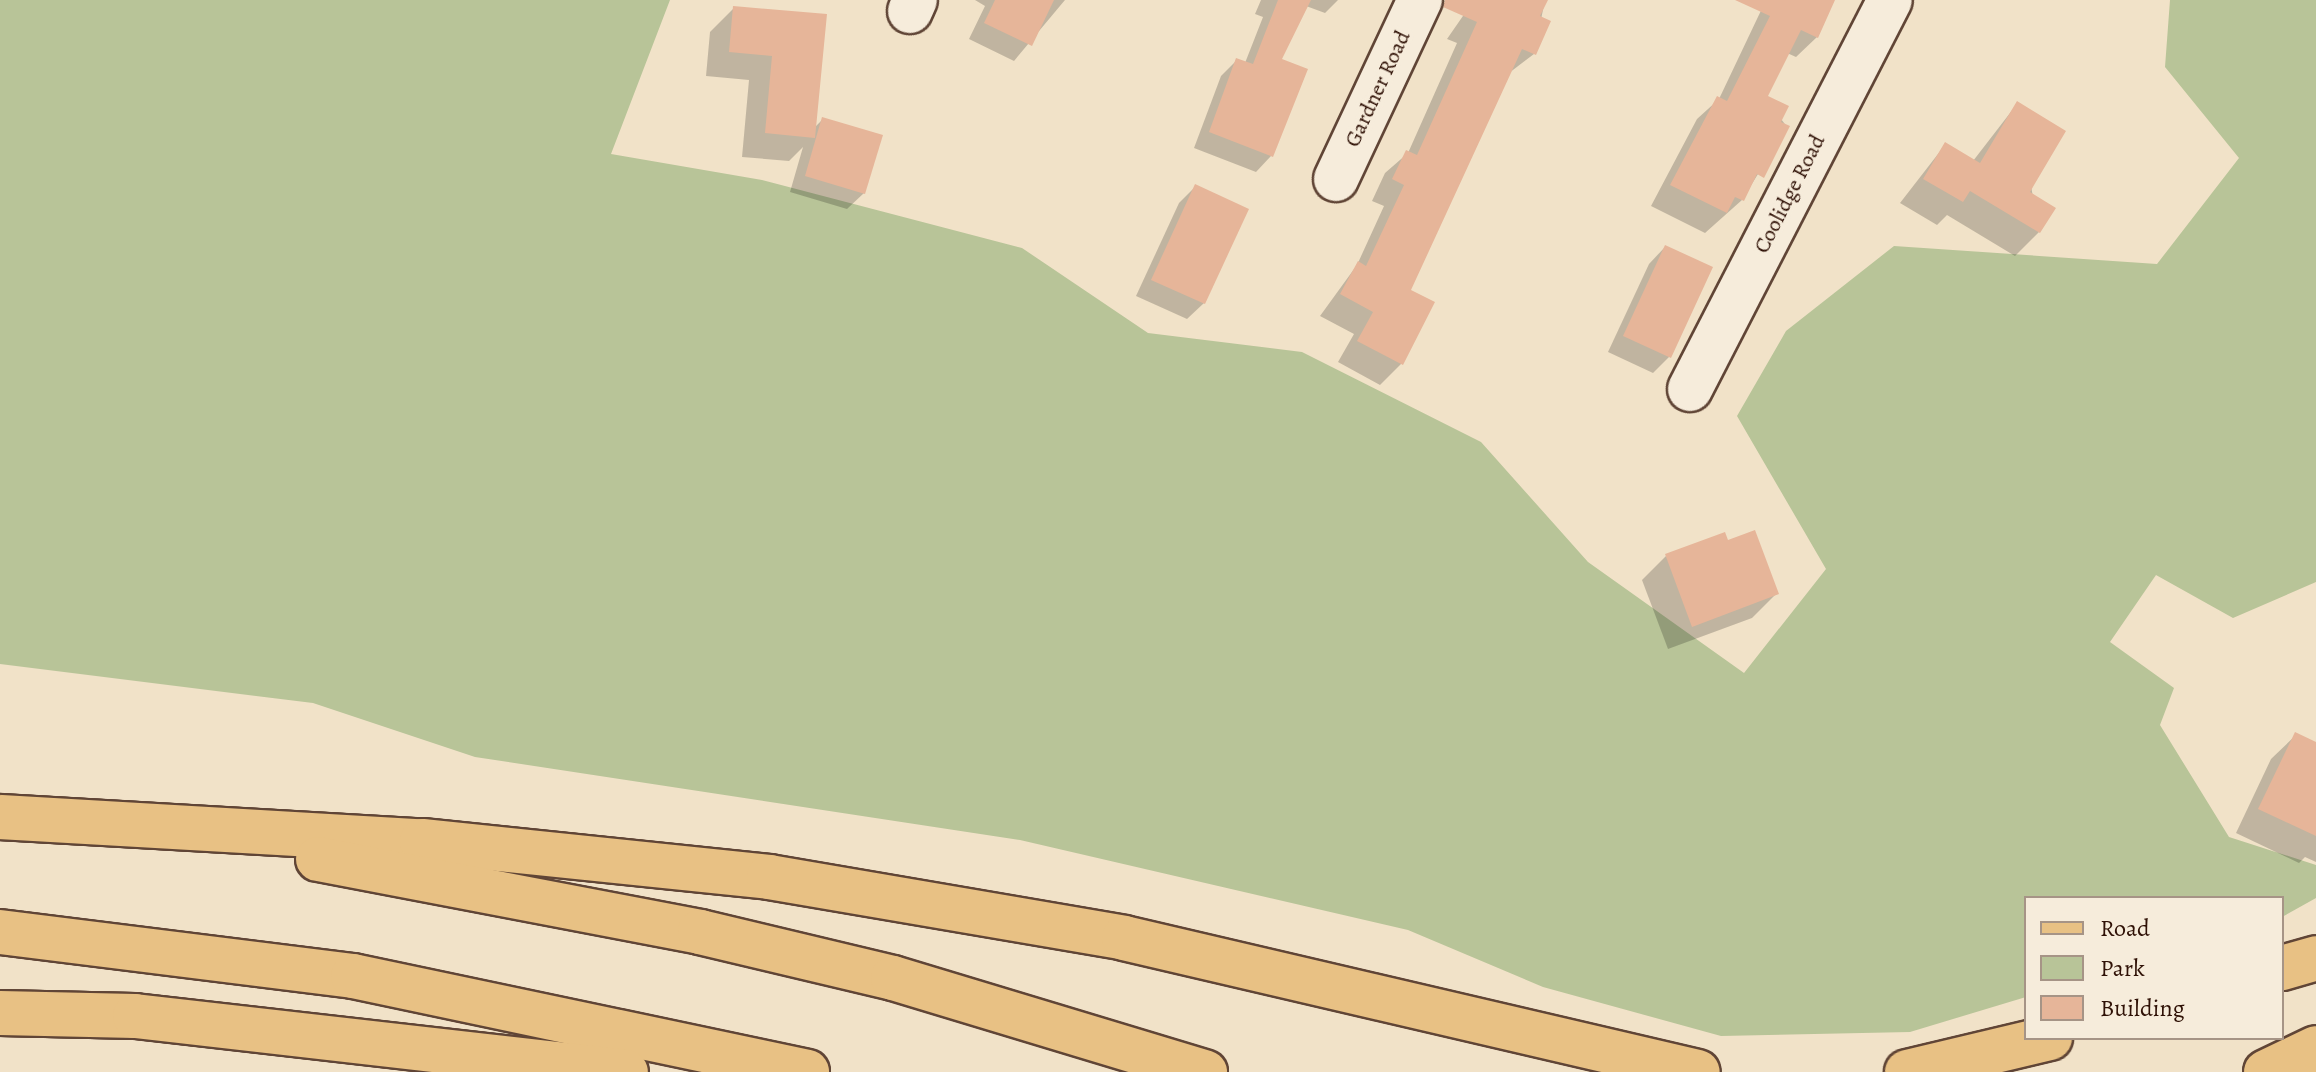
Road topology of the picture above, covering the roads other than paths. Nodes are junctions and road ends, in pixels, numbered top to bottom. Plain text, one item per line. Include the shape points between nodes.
1 (1420, 0) edge
2 (1890, 0) edge
3 (1336, 179) dead end
4 (1690, 389) dead end
5 (0, 817) edge
6 (0, 932) edge
7 (2316, 958) edge
8 (2284, 967) edge
9 (0, 1013) edge
10 (2042, 1040) edge
11 (2316, 1048) edge
12 (626, 1072) edge
13 (807, 1072) edge
14 (1205, 1072) edge
15 (1698, 1072) edge
16 (1907, 1072) edge
17 (2266, 1072) edge

1 - 3 street, Gardner Road
2 - 4 street, Coolidge Road
5 - 14 main road via 306,857 685,928 907,982
5 - 15 main road via 422,841 858,890 1124,938
6 - 13 main road via 353,976
7 - 8 main road
9 - 12 main road via 135,1016
10 - 16 main road
11 - 17 main road

